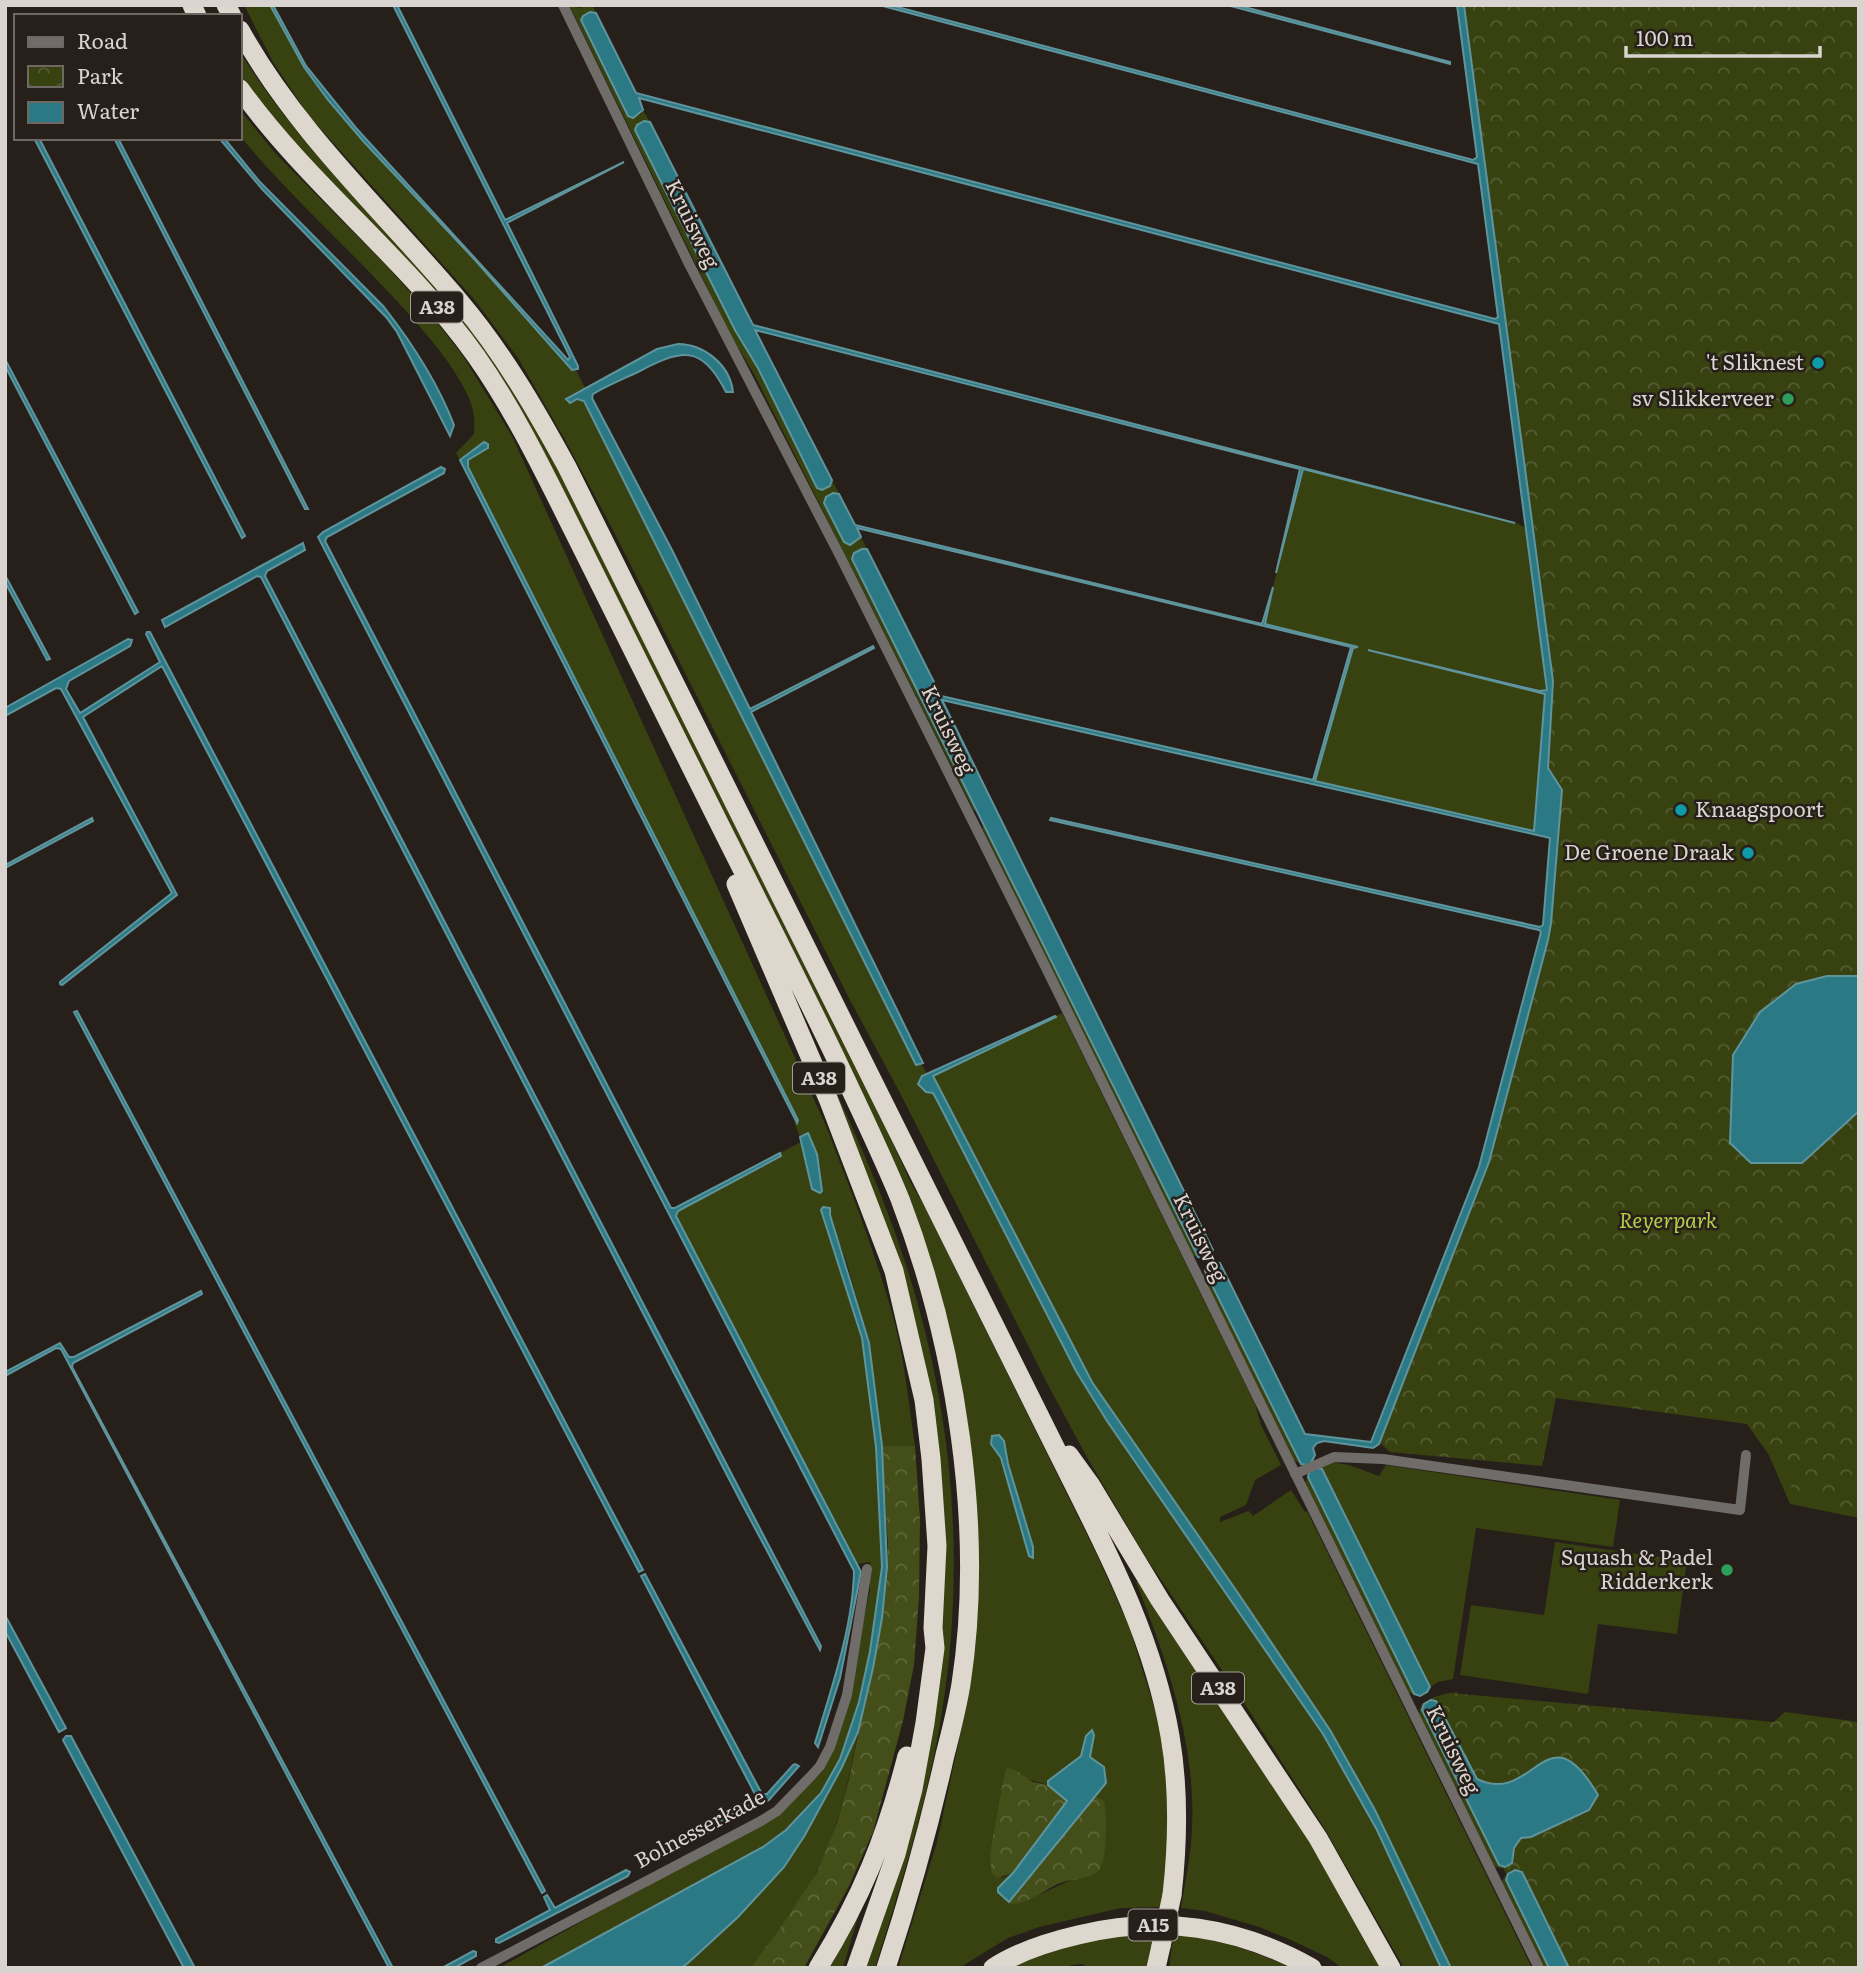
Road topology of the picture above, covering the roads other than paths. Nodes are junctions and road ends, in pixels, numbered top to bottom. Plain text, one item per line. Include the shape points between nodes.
1 (563, 5) edge
2 (242, 34) edge
3 (242, 92) edge
4 (733, 851) junction
5 (1037, 1412) junction
6 (1746, 1455) dead end
7 (1305, 1469) junction
8 (867, 1569) dead end
9 (933, 1628) junction
10 (481, 1968) edge
11 (818, 1968) edge
12 (856, 1968) edge
13 (887, 1968) edge
14 (993, 1968) edge
15 (1156, 1968) edge
16 (1312, 1968) edge
17 (1391, 1968) edge
18 (1539, 1968) edge

1 - 7 street, Kruisweg via 690,264
2 - 5 highway, A38 via 309,133 462,304 528,397
3 - 4 highway, A38 via 299,163 442,313 499,391 523,430
4 - 9 highway, A38 via 729,868 829,1101 904,1309 924,1400 931,1460 937,1546
4 - 13 highway, A38 via 900,1200 942,1336 959,1434 969,1550 961,1683 930,1825
5 - 15 highway, A38, bridge via 1135,1616 1170,1735 1177,1836 1172,1895
5 - 17 highway, A38 via 1090,1484 1160,1600 1318,1838
6 - 7 street via 1740,1510 1383,1459 1334,1457
7 - 18 street, Kruisweg
8 - 10 street, Bolnesserkade via 847,1695 825,1757 799,1789 761,1821
9 - 11 highway, A38 via 893,1810 872,1868
9 - 12 highway, A38 via 935,1648 913,1789 896,1854
14 - 16 highway, A15 via 1049,1941 1145,1925 1191,1926 1236,1935 1280,1950

